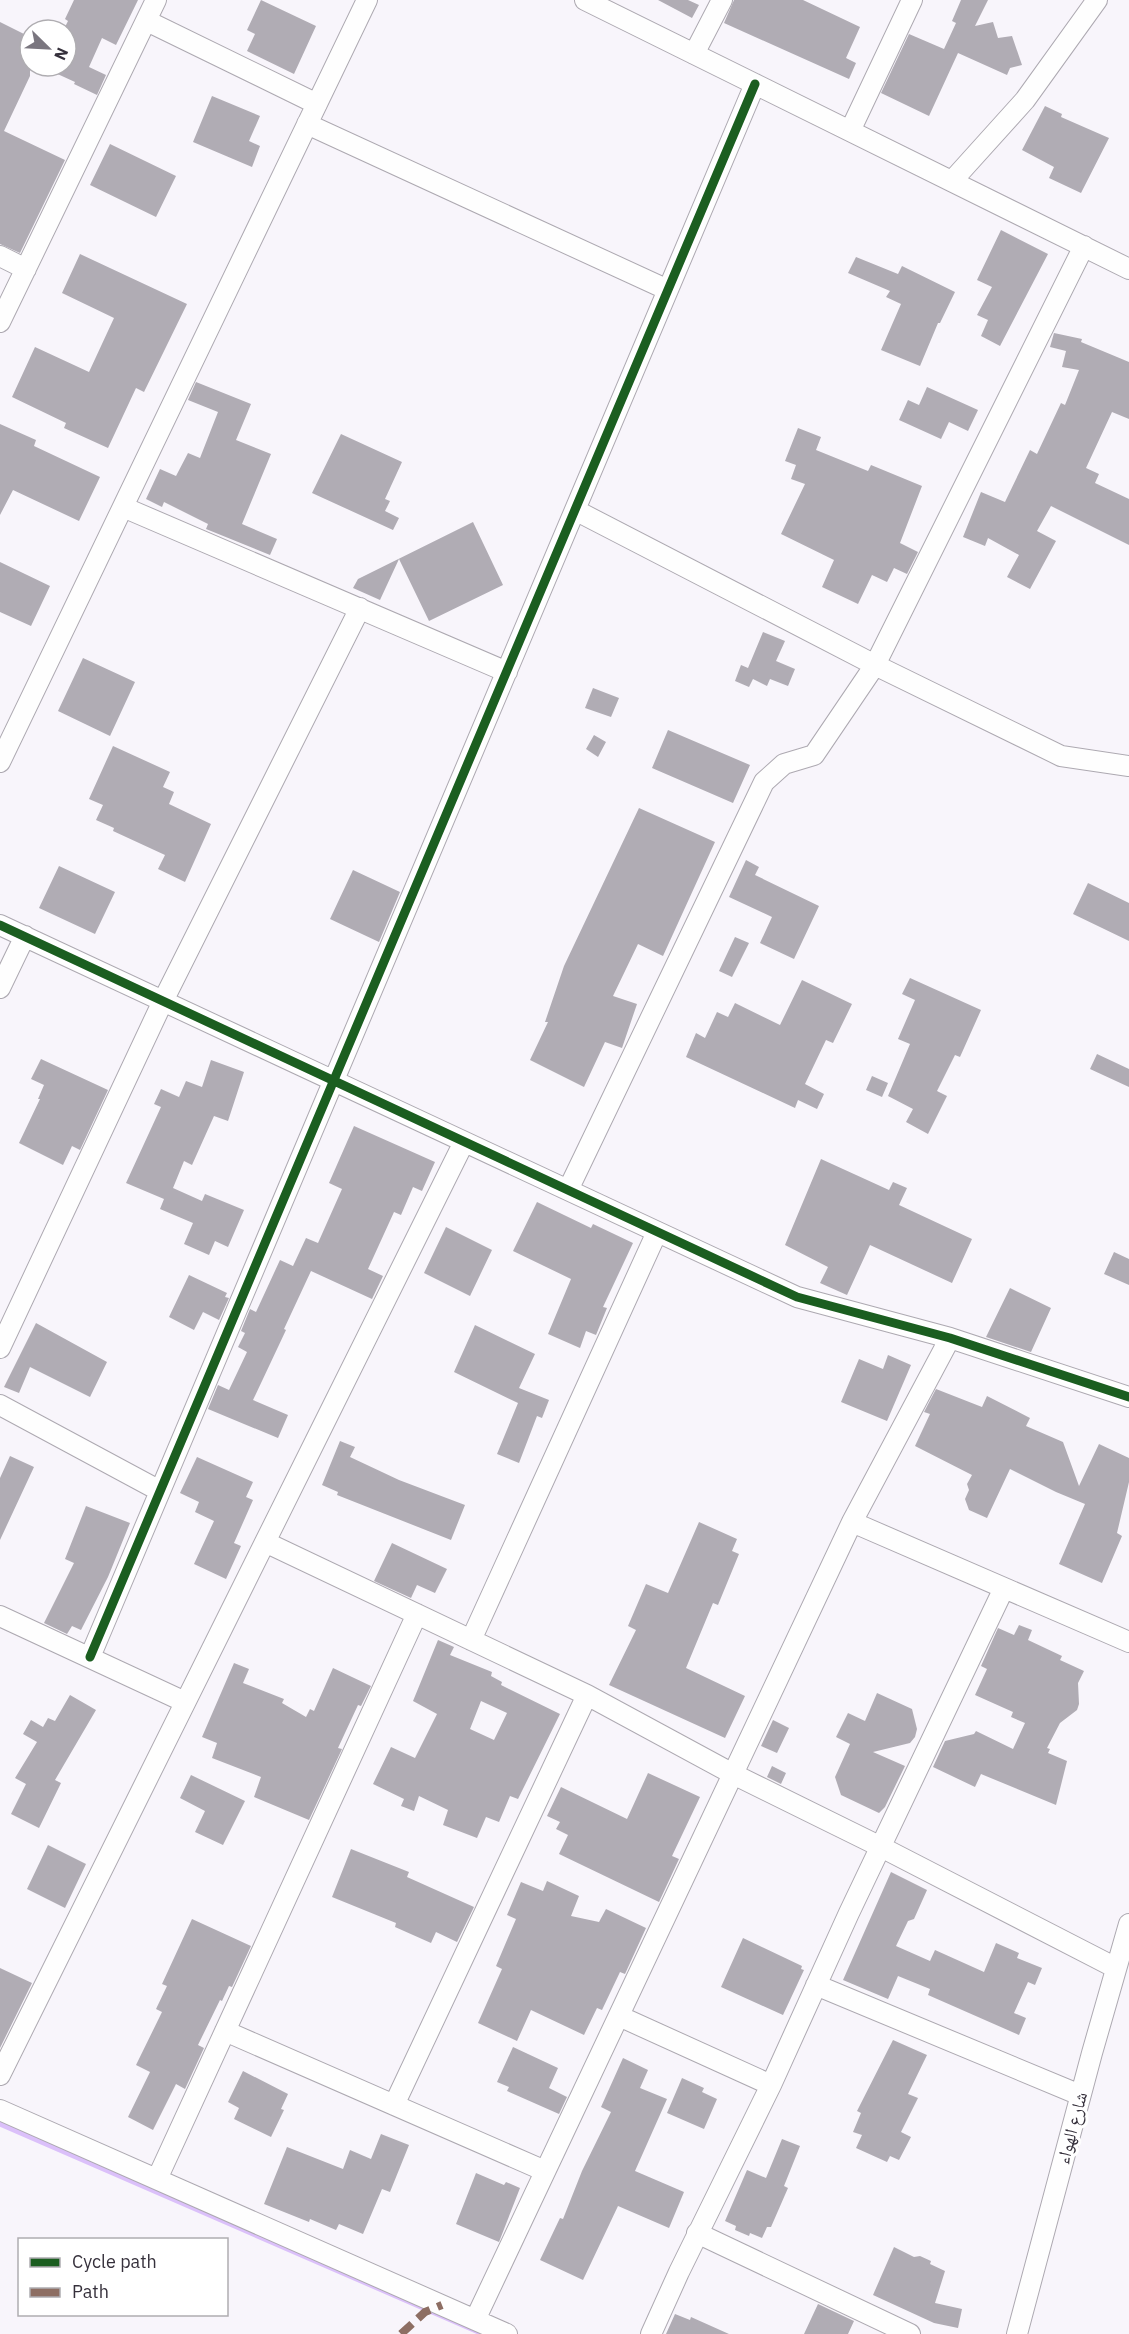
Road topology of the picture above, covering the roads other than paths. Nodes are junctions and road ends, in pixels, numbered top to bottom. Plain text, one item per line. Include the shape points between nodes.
1 (156, 0) edge
2 (367, 0) edge
3 (722, 0) edge
4 (912, 0) edge
5 (1097, 0) edge
6 (593, 2) edge
7 (147, 21) junction
8 (694, 54) junction
9 (755, 84) junction
10 (316, 104) junction
11 (307, 124) junction
12 (850, 131) junction
13 (952, 181) junction
14 (1084, 246) junction
15 (0, 256) edge
16 (26, 269) junction
17 (1129, 269) edge
18 (668, 290) junction
19 (0, 322) edge
20 (123, 507) junction
21 (575, 510) junction
22 (360, 608) junction
23 (875, 665) junction
24 (507, 672) junction
25 (2, 753) edge
26 (1129, 766) edge
27 (0, 925) edge
28 (25, 936) junction
29 (0, 988) edge
30 (163, 1001) junction
31 (334, 1081) junction
32 (464, 1142) junction
33 (568, 1190) junction
34 (657, 1232) junction
35 (950, 1338) junction
36 (0, 1348) edge
37 (1129, 1397) edge
38 (0, 1405) edge
39 (160, 1491) junction
40 (852, 1522) junction
41 (265, 1542) junction
42 (1004, 1588) junction
43 (417, 1614) junction
44 (0, 1616) edge
45 (471, 1640) junction
46 (1129, 1642) edge
47 (90, 1657) junction
48 (587, 1695) junction
49 (186, 1702) junction
50 (733, 1774) junction
51 (881, 1847) junction
52 (1129, 1926) edge
53 (1116, 1968) junction
54 (816, 1985) junction
55 (619, 2016) junction
56 (225, 2031) junction
57 (0, 2075) edge
58 (771, 2085) junction
59 (1080, 2095) junction
60 (394, 2105) junction
61 (0, 2110) edge
62 (545, 2171) junction
63 (157, 2179) junction
64 (697, 2233) junction
65 (475, 2320) junction
66 (507, 2334) edge
67 (651, 2334) edge
68 (910, 2334) edge
69 (1017, 2334) edge

1 - 7 street
2 - 10 street
3 - 8 street
4 - 12 street
5 - 13 street via 1025,100
6 - 8 street
7 - 10 street
7 - 16 street
8 - 9 street
9 - 12 street
9 - 18 street
10 - 11 street
11 - 18 street
11 - 20 street
12 - 13 street
13 - 14 street
14 - 17 street
14 - 23 street
15 - 16 street
16 - 19 street
18 - 21 street
20 - 22 street
20 - 25 street
21 - 23 street
21 - 24 street
22 - 24 street
22 - 30 street
23 - 26 street via 1061,756
23 - 33 street via 814,755 784,764 764,782
24 - 31 street
27 - 28 street
28 - 29 street
28 - 30 street
30 - 31 street
30 - 36 street
31 - 32 street
31 - 39 street
32 - 33 street
32 - 41 street
33 - 34 street
34 - 35 street via 797,1297
34 - 45 street
35 - 37 street
35 - 40 street
38 - 39 street
39 - 47 street
40 - 42 street
40 - 50 street
41 - 43 street
41 - 49 street
42 - 46 street
42 - 51 street
43 - 45 street
43 - 56 street
44 - 47 street
45 - 48 street
47 - 49 street
48 - 50 street
48 - 60 street
49 - 57 street
50 - 51 street
50 - 55 street
51 - 53 street
51 - 54 street
52 - 53 street, شارع الهواء
53 - 59 street, شارع الهواء
54 - 58 street
54 - 59 street
55 - 58 street
55 - 62 street
56 - 60 street
56 - 63 street
58 - 64 street
59 - 69 street, شارع الهواء
60 - 62 street
61 - 63 street
62 - 65 street
63 - 65 street
64 - 67 street
64 - 68 street
65 - 66 street

